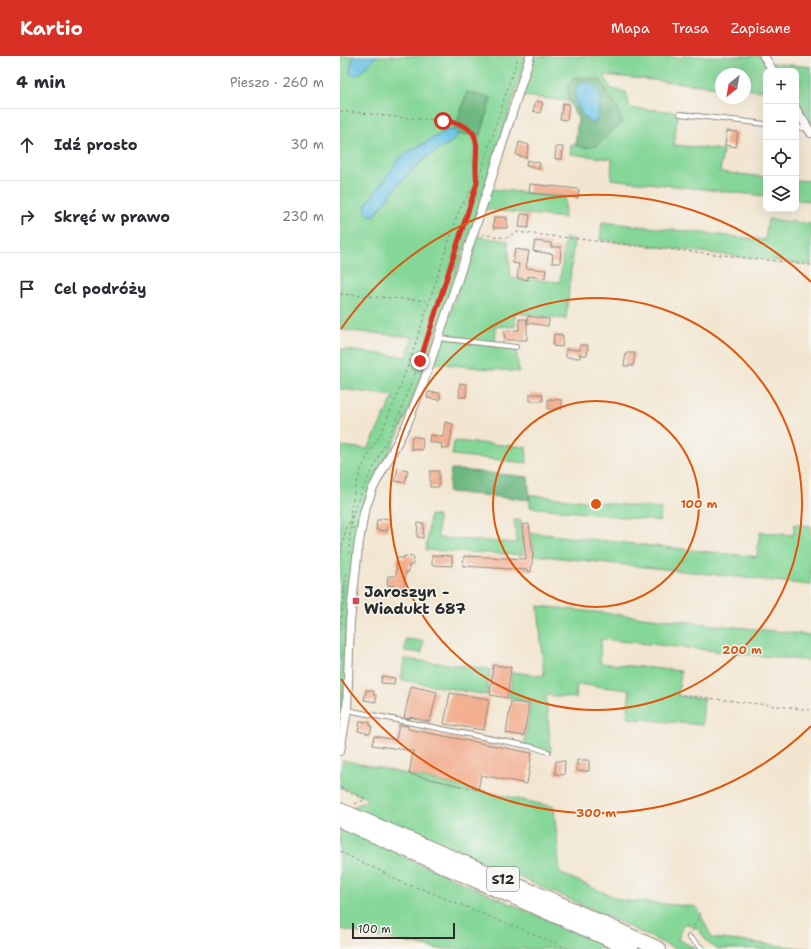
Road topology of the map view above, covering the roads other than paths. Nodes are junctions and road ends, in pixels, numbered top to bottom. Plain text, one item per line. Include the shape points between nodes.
1 (530, 56) edge
2 (764, 56) edge
3 (771, 68) edge
4 (680, 114) dead end
5 (799, 114) edge
6 (763, 124) edge
7 (799, 128) edge
8 (810, 131) edge
9 (438, 338) junction
10 (516, 347) dead end
11 (347, 710) junction
12 (340, 751) edge
13 (548, 752) dead end
14 (344, 814) edge
15 (689, 937) road end
16 (631, 949) edge
17 (659, 949) edge
18 (704, 949) edge

1 - 9 street
2 - 3 street
4 - 6 lane
5 - 8 street
7 - 8 lane
9 - 10 lane
9 - 11 street via 407,424 372,490 364,512 350,621
11 - 12 street
11 - 13 lane via 525,745
14 - 16 highway, S12
14 - 17 highway, S12 via 554,901
15 - 18 lane

